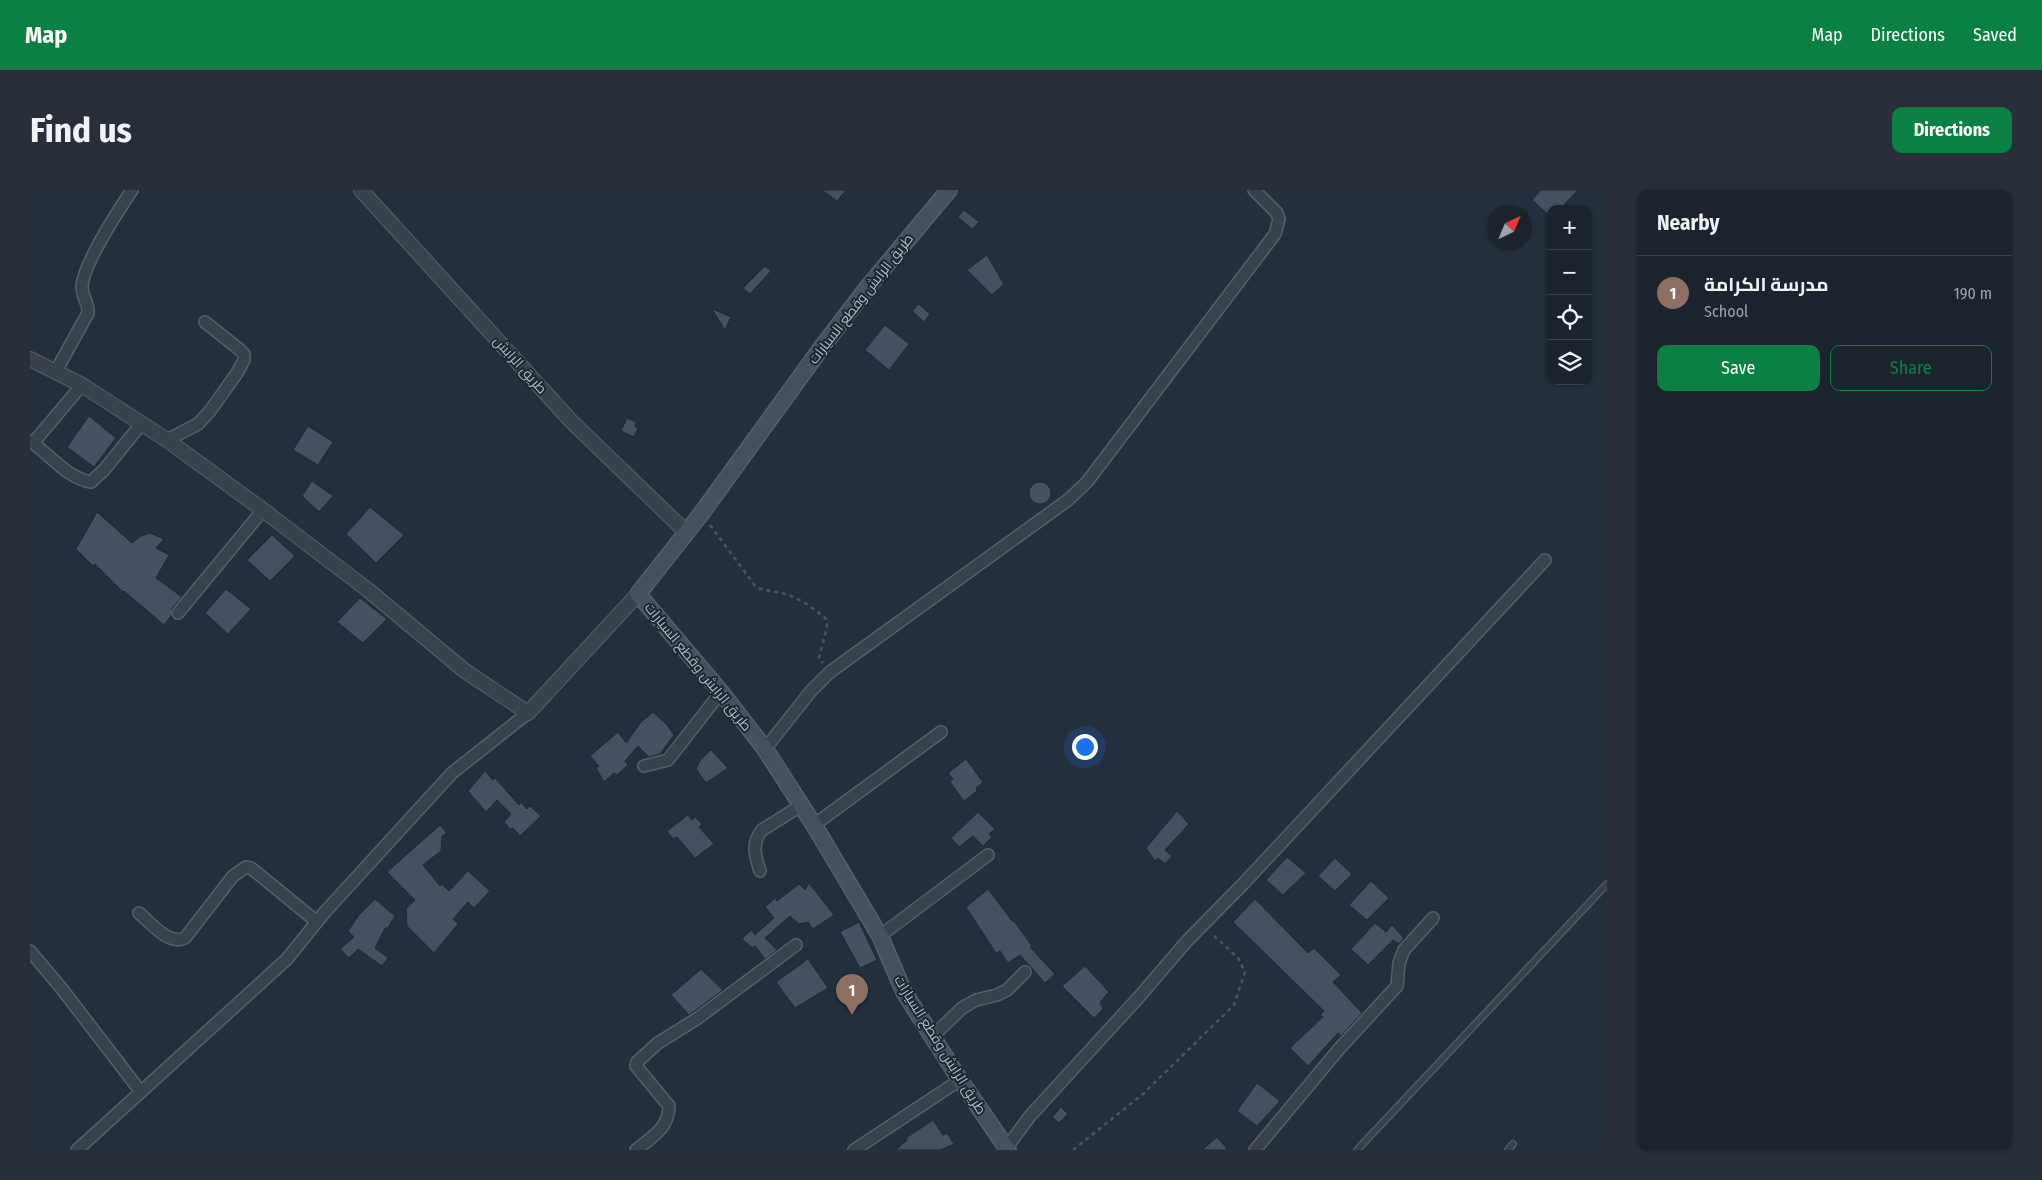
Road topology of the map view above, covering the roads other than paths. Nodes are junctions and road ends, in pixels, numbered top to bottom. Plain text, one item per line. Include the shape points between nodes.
1 (132, 190) edge
2 (361, 190) edge
3 (949, 190) edge
4 (1254, 190) edge
5 (205, 322) dead end
6 (30, 359) edge
7 (56, 371) junction
8 (82, 385) junction
9 (142, 423) junction
10 (167, 440) junction
11 (32, 442) edge
12 (263, 510) junction
13 (686, 532) junction
14 (1545, 560) dead end
15 (638, 594) junction
16 (178, 614) dead end
17 (721, 692) junction
18 (528, 713) junction
19 (940, 732) dead end
20 (765, 749) junction
21 (644, 766) dead end
22 (802, 805) junction
23 (814, 825) junction
24 (988, 855) dead end
25 (760, 871) dead end
26 (1607, 884) edge
27 (140, 913) dead end
28 (1433, 918) dead end
29 (317, 922) junction
30 (880, 936) junction
31 (796, 945) dead end
32 (30, 951) edge
33 (1025, 972) dead end
34 (932, 1037) junction
35 (960, 1080) junction
36 (141, 1092) junction
37 (1514, 1144) dead end
38 (1007, 1149) edge
39 (76, 1150) edge
40 (636, 1150) edge
41 (854, 1150) edge
42 (1255, 1150) edge
43 (1358, 1150) edge
44 (1508, 1150) edge

1 - 7 street via 92,258 82,287 89,306 88,314
2 - 13 street, طريق الرابش via 571,421
3 - 13 main road, طريق الرابش وقطع السيارات via 852,308
4 - 20 street via 1277,213 1275,234 1088,482 1068,500 830,672
5 - 10 street via 240,350 244,360 198,424
6 - 7 street
7 - 8 street
8 - 9 street
8 - 11 street
9 - 10 street
9 - 11 street via 91,482 71,474
10 - 12 street
12 - 16 street
12 - 18 street via 368,590 465,671
13 - 15 main road, طريق الرابش وقطع السيارات
14 - 38 street via 1202,925 1030,1116
15 - 17 main road, طريق الرابش وقطع السيارات
15 - 18 street
17 - 20 main road, طريق الرابش وقطع السيارات
17 - 21 street via 668,760
18 - 29 street via 452,773
19 - 23 street
20 - 22 main road, طريق الرابش وقطع السيارات
22 - 23 main road, طريق الرابش وقطع السيارات
22 - 25 street via 762,830 758,836 754,853
23 - 30 main road, طريق الرابش وقطع السيارات
24 - 30 street
26 - 43 lane
27 - 29 street via 172,940 186,938 233,876 246,867
28 - 42 street via 1404,950 1397,986 1339,1049
29 - 36 street via 287,959
30 - 34 main road, طريق الرابش وقطع السيارات via 904,992
31 - 40 street via 698,1018 658,1043 637,1062 641,1073 669,1106 669,1117 663,1128
32 - 36 street
33 - 34 street via 1007,990 962,1008
34 - 35 main road, طريق الرابش وقطع السيارات
35 - 38 main road, طريق الرابش وقطع السيارات
35 - 41 street
36 - 39 street
37 - 44 lane

